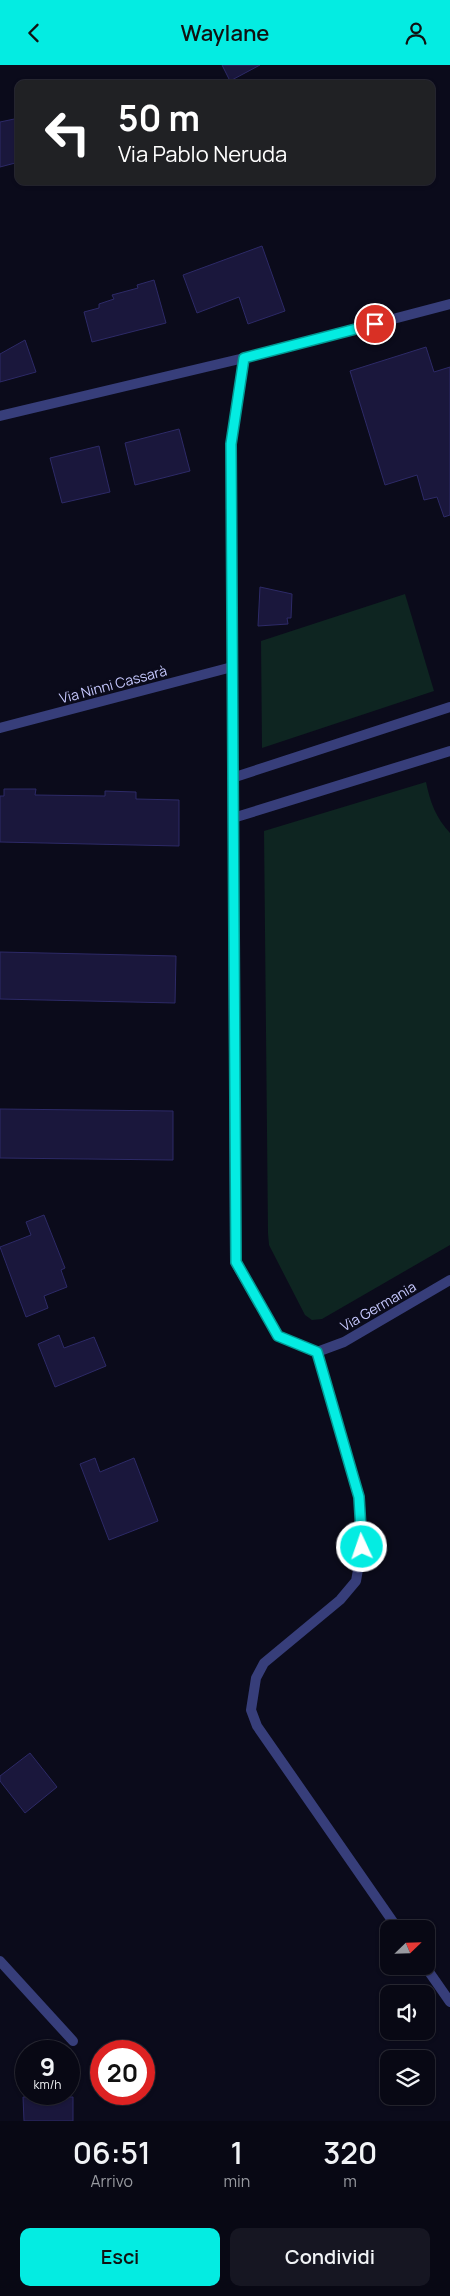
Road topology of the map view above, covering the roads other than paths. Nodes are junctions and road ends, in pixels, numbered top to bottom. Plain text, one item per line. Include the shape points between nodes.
1 (450, 304) edge
2 (244, 358) junction
3 (0, 417) edge
4 (232, 667) junction
5 (450, 707) edge
6 (0, 728) edge
7 (450, 751) edge
8 (232, 778) junction
9 (233, 818) junction
10 (450, 1280) edge
11 (317, 1352) junction
12 (392, 1920) edge
13 (0, 1961) edge
14 (431, 1975) edge
15 (450, 2002) edge
16 (72, 2040) edge

1 - 2 street
2 - 3 street
2 - 4 street via 231,444
4 - 6 street, Via Ninni Cassarà
4 - 8 street
5 - 8 street
7 - 9 street
8 - 9 street
9 - 11 street via 236,1262 278,1336
10 - 11 street, Via Germania via 344,1342
11 - 12 street via 359,1497 362,1547 356,1581 340,1600 264,1663 256,1678 251,1710 256,1726
13 - 16 street
14 - 15 street

